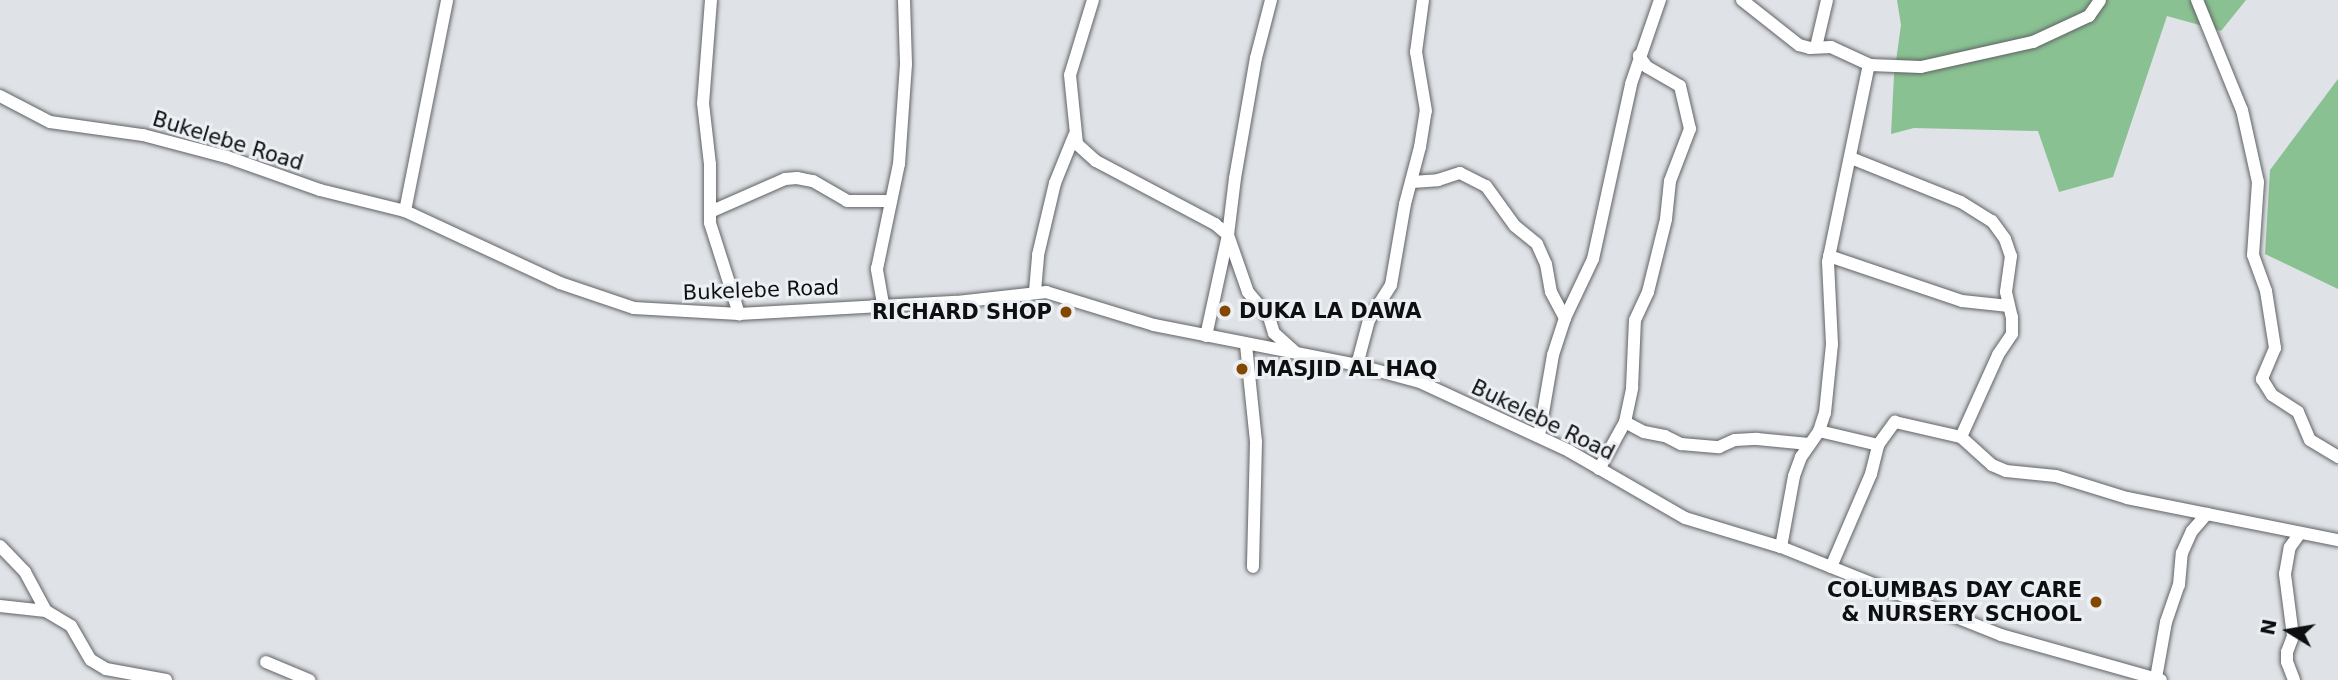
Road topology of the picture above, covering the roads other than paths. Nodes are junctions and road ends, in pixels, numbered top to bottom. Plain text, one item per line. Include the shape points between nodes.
1 (447, 0) edge
2 (711, 0) edge
3 (904, 0) edge
4 (1093, 0) edge
5 (1271, 0) edge
6 (1423, 0) edge
7 (1660, 0) edge
8 (1742, 0) edge
9 (1827, 0) edge
10 (2100, 0) edge
11 (2197, 0) edge
12 (1816, 47) junction
13 (1639, 56) junction
14 (1870, 65) junction
15 (0, 96) edge
16 (1074, 136) junction
17 (1852, 158) junction
18 (1412, 182) junction
19 (891, 201) junction
20 (405, 212) junction
21 (710, 212) junction
22 (1228, 235) junction
23 (1829, 256) junction
24 (1035, 291) junction
25 (883, 304) junction
26 (2009, 306) junction
27 (739, 314) junction
28 (1565, 318) junction
29 (1206, 336) junction
30 (1246, 345) junction
31 (1295, 353) junction
32 (1357, 365) junction
33 (1625, 422) junction
34 (1819, 431) junction
35 (1539, 436) junction
36 (1961, 437) junction
37 (1809, 444) junction
38 (1878, 445) junction
39 (2338, 457) edge
40 (1599, 469) junction
41 (2207, 514) junction
42 (2300, 533) junction
43 (2338, 540) edge
44 (0, 547) edge
45 (1781, 547) junction
46 (1253, 567) dead end
47 (1831, 567) junction
48 (0, 606) edge
49 (46, 611) junction
50 (266, 662) dead end
51 (2159, 679) edge
52 (166, 680) edge
53 (309, 680) edge
54 (2294, 680) edge

1 - 20 street
2 - 21 street via 703,103
3 - 19 street via 905,77 899,164
4 - 16 street via 1071,65
5 - 22 street via 1256,58
6 - 18 street via 1416,52 1426,111
7 - 13 street
8 - 12 street via 1799,45
9 - 12 street
10 - 14 street via 2089,16 2033,42 1921,67
11 - 39 street via 2242,110 2258,181 2253,255 2266,291 2275,348 2262,379 2272,395 2298,412 2310,440
12 - 14 street via 1831,47
13 - 28 street via 1596,250
13 - 33 street via 1647,67 1680,86 1690,129 1671,176 1648,292 1635,320 1632,388
14 - 17 street
15 - 20 street, Bukelebe Road via 50,122 143,135
16 - 22 street via 1081,150 1096,161
16 - 24 street via 1055,183 1038,255
17 - 23 street
17 - 26 street via 1961,202 1992,221 2011,256 2006,292
18 - 28 street via 1460,173 1486,186 1515,226 1537,244 1551,292
18 - 32 street via 1391,285 1369,320
19 - 21 street via 847,201 813,181 797,178
19 - 25 street via 877,270
20 - 27 street, Bukelebe Road via 609,301 657,311
21 - 27 street via 712,233
22 - 29 street
22 - 31 street via 1248,292 1269,317 1274,333
23 - 26 street via 1962,301
23 - 34 street via 1832,344
24 - 25 street, Bukelebe Road via 957,302
24 - 29 street, Bukelebe Road
25 - 27 street, Bukelebe Road
26 - 36 street via 2010,338
28 - 35 street via 1551,365
29 - 30 street, Bukelebe Road
30 - 31 street, Bukelebe Road
30 - 46 street via 1256,442
31 - 32 street, Bukelebe Road
32 - 35 street, Bukelebe Road via 1420,382
33 - 37 street via 1681,444 1718,447 1757,439
33 - 40 street
34 - 37 street
34 - 38 street
35 - 40 street, Bukelebe Road
36 - 38 street via 1896,422
36 - 41 street via 1998,468 2065,478 2127,498
37 - 45 street via 1794,476
38 - 47 street via 1871,474
40 - 45 street, Bukelebe Road via 1685,518
41 - 42 street
41 - 51 street via 2182,553
42 - 43 street
42 - 54 street via 2290,547 2285,574 2293,636 2287,663
44 - 49 street via 25,572
45 - 47 street, Bukelebe Road
47 - 51 street, Bukelebe Road via 2001,635
48 - 49 street
49 - 52 street via 71,626 97,665
50 - 53 street

